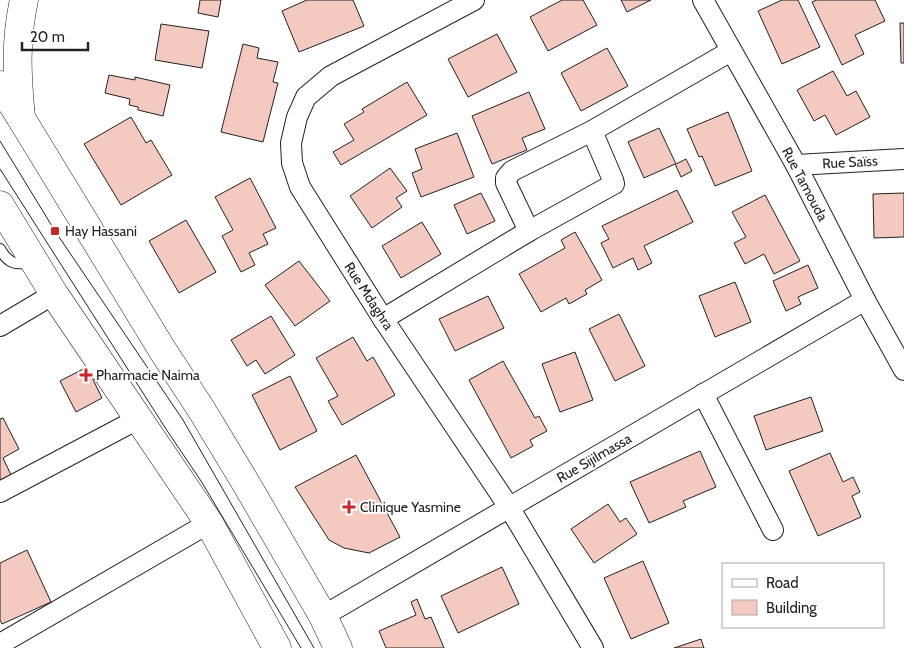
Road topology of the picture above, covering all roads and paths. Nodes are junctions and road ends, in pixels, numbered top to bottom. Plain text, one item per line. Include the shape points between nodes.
1 (24, 0) edge
2 (474, 0) edge
3 (703, 0) edge
4 (731, 51) junction
5 (0, 85) edge
6 (21, 118) junction
7 (592, 131) junction
8 (904, 159) edge
9 (796, 165) junction
10 (0, 205) edge
11 (529, 231) junction
12 (0, 249) edge
13 (35, 262) junction
14 (54, 294) junction
15 (865, 300) junction
16 (383, 318) junction
17 (0, 326) edge
18 (904, 370) edge
19 (703, 394) junction
20 (138, 420) junction
21 (0, 492) edge
22 (509, 507) junction
23 (209, 523) junction
24 (773, 530) dead end
25 (323, 616) junction
26 (0, 644) edge
27 (277, 648) edge
28 (338, 648) edge
29 (593, 648) edge

1 - 6 main road via 17,52
2 - 16 street, Rue Mdaghra via 331,76 306,98 297,117 291,143 292,163 300,187
3 - 4 street, Rue Tamouda
4 - 7 street
4 - 9 street, Rue Tamouda
5 - 6 main road
6 - 25 main road via 201,409
7 - 11 street via 614,184
7 - 11 street via 512,171 506,178
8 - 9 street, Rue Saïss
9 - 15 street, Rue Tamouda
10 - 13 main road
11 - 16 street
12 - 13 lane via 12,263
13 - 14 main road
14 - 17 street
14 - 20 main road
15 - 18 street, Rue Tamouda
15 - 19 street, Rue Sijilmassa
16 - 22 street, Rue Mdaghra
19 - 22 street, Rue Sijilmassa
19 - 24 street
20 - 21 street
20 - 23 main road
22 - 25 street, Rue Sijilmassa
22 - 29 street, Rue Mdaghra
23 - 26 street
23 - 27 main road
25 - 28 main road

